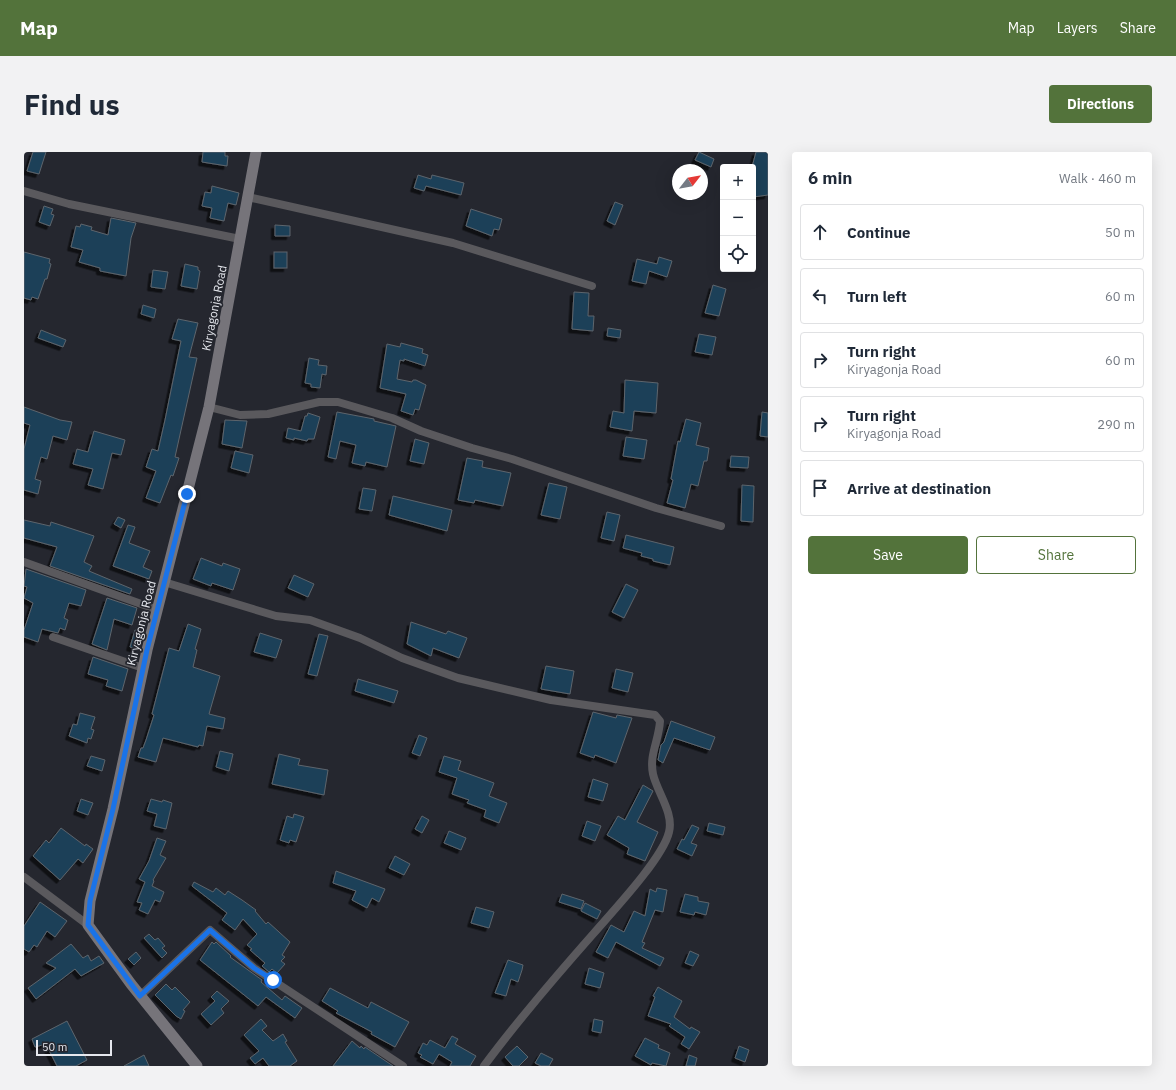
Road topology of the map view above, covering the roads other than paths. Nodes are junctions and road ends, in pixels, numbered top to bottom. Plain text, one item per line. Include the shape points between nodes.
1 (256, 152) edge
2 (24, 192) edge
3 (248, 197) junction
4 (240, 239) junction
5 (592, 286) dead end
6 (209, 407) junction
7 (721, 526) dead end
8 (24, 562) edge
9 (164, 582) junction
10 (158, 610) junction
11 (52, 637) dead end
12 (143, 668) junction
13 (24, 877) edge
14 (88, 925) junction
15 (140, 996) junction
16 (197, 1066) edge
17 (403, 1066) edge
18 (484, 1066) edge

1 - 3 street, Kiryagonja Road
2 - 4 street
3 - 4 street, Kiryagonja Road
3 - 5 street via 453,242
4 - 6 street, Kiryagonja Road
6 - 7 street via 240,416 268,414 319,402 338,402 656,508
6 - 9 street, Kiryagonja Road
8 - 10 street
9 - 10 street, Kiryagonja Road
9 - 18 street via 276,616 310,620 458,678 551,700 655,715 660,721 651,756 653,775 668,815 670,831 665,843 637,883 511,1030
10 - 12 street, Kiryagonja Road
11 - 12 street
12 - 14 street, Kiryagonja Road via 90,901
13 - 14 street
14 - 15 street
15 - 16 street
15 - 17 street via 210,930 254,968

